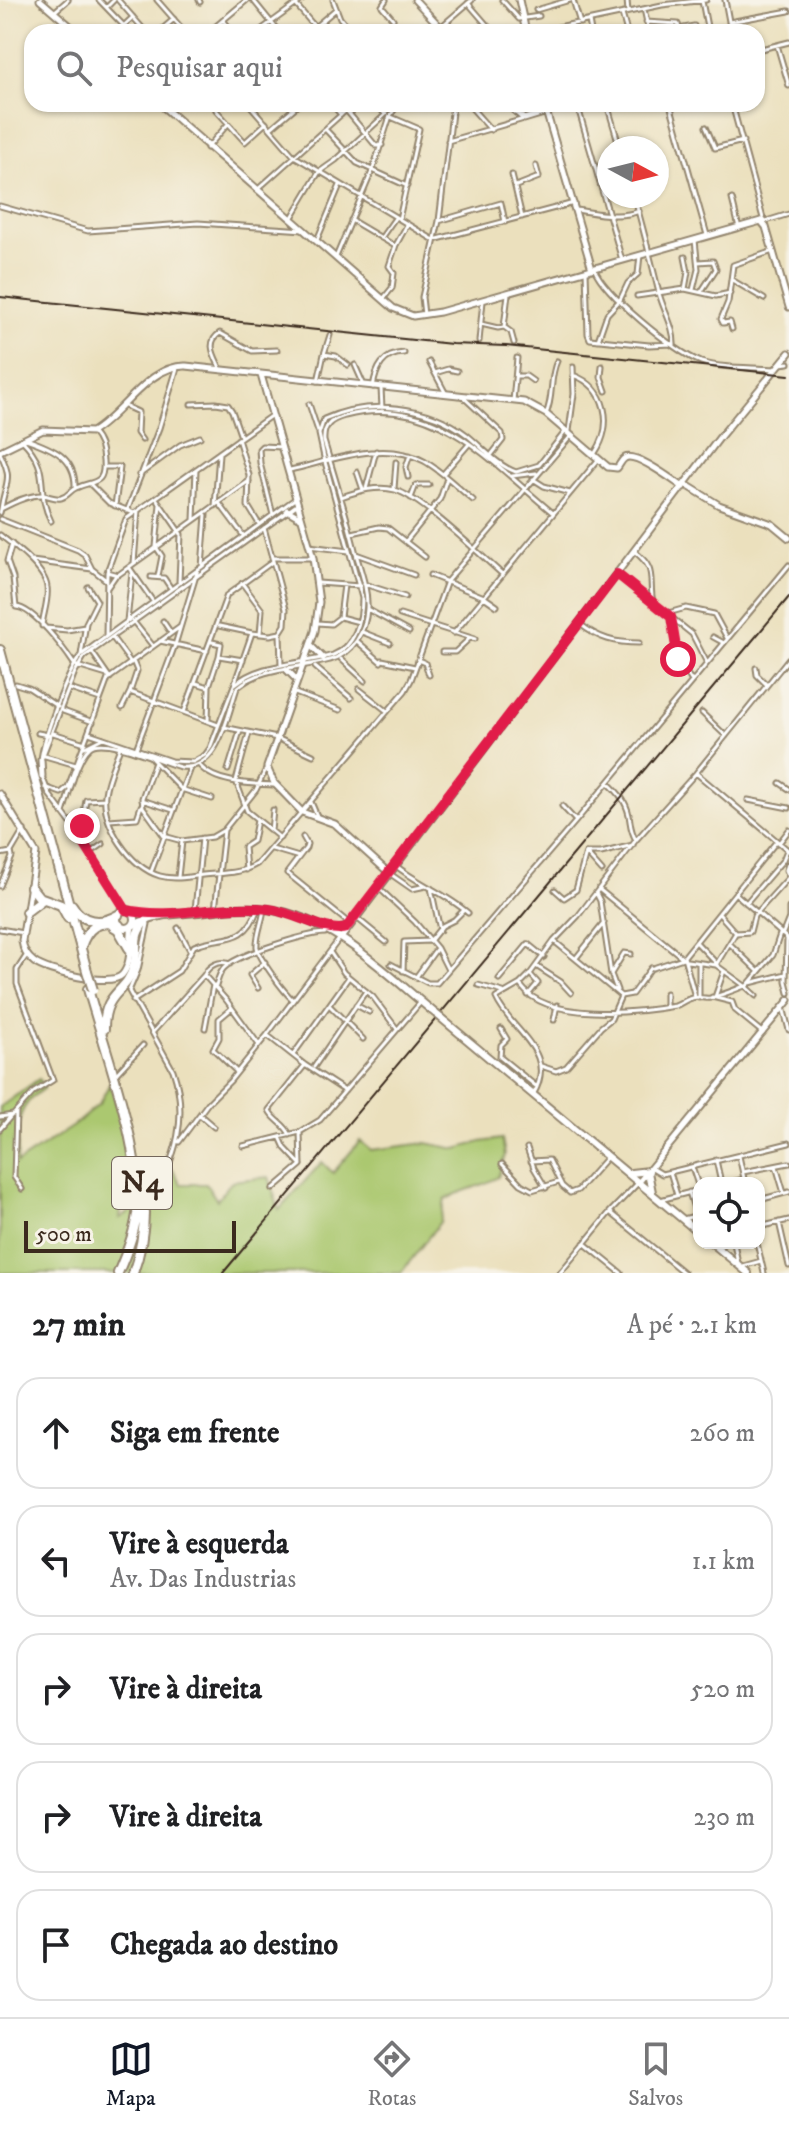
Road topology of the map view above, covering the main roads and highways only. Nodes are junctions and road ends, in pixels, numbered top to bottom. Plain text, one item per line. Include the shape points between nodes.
1 (0, 650) edge
2 (0, 664) edge
3 (31, 887) road end
4 (43, 899) junction
5 (69, 901) junction
6 (26, 912) road end
7 (146, 916) junction
8 (122, 917) junction
9 (68, 918) junction
10 (103, 923) junction
11 (133, 926) junction
12 (332, 931) junction
13 (349, 945) junction
14 (81, 947) junction
15 (129, 948) road end
16 (85, 971) junction
17 (90, 990) junction
18 (104, 1029) junction
19 (627, 1172) junction
20 (653, 1194) junction
21 (693, 1228) edge
22 (719, 1249) edge
23 (118, 1273) edge
24 (133, 1273) edge
25 (748, 1273) edge

1 - 5 highway, N4
2 - 9 highway, N4
3 - 4 highway
4 - 6 highway
4 - 9 highway via 58,902
5 - 8 highway via 80,916 92,921
5 - 14 highway, N4
7 - 8 main road
7 - 11 main road
7 - 12 main road via 261,908
7 - 18 highway via 136,933 133,971 108,1001
8 - 10 highway
8 - 11 main road via 128,929
8 - 11 main road via 135,916
9 - 16 highway, N4
10 - 14 highway via 88,930
10 - 15 highway via 118,929
12 - 13 main road
12 - 13 main road via 350,924
13 - 19 main road
14 - 16 highway, N4
16 - 17 highway, N4, bridge
17 - 18 highway, N4
17 - 23 highway, N4 via 136,1177 134,1226
18 - 24 highway, N4 via 136,1150 144,1205 143,1243
19 - 20 main road
19 - 20 main road via 650,1170
20 - 21 main road
22 - 25 main road

